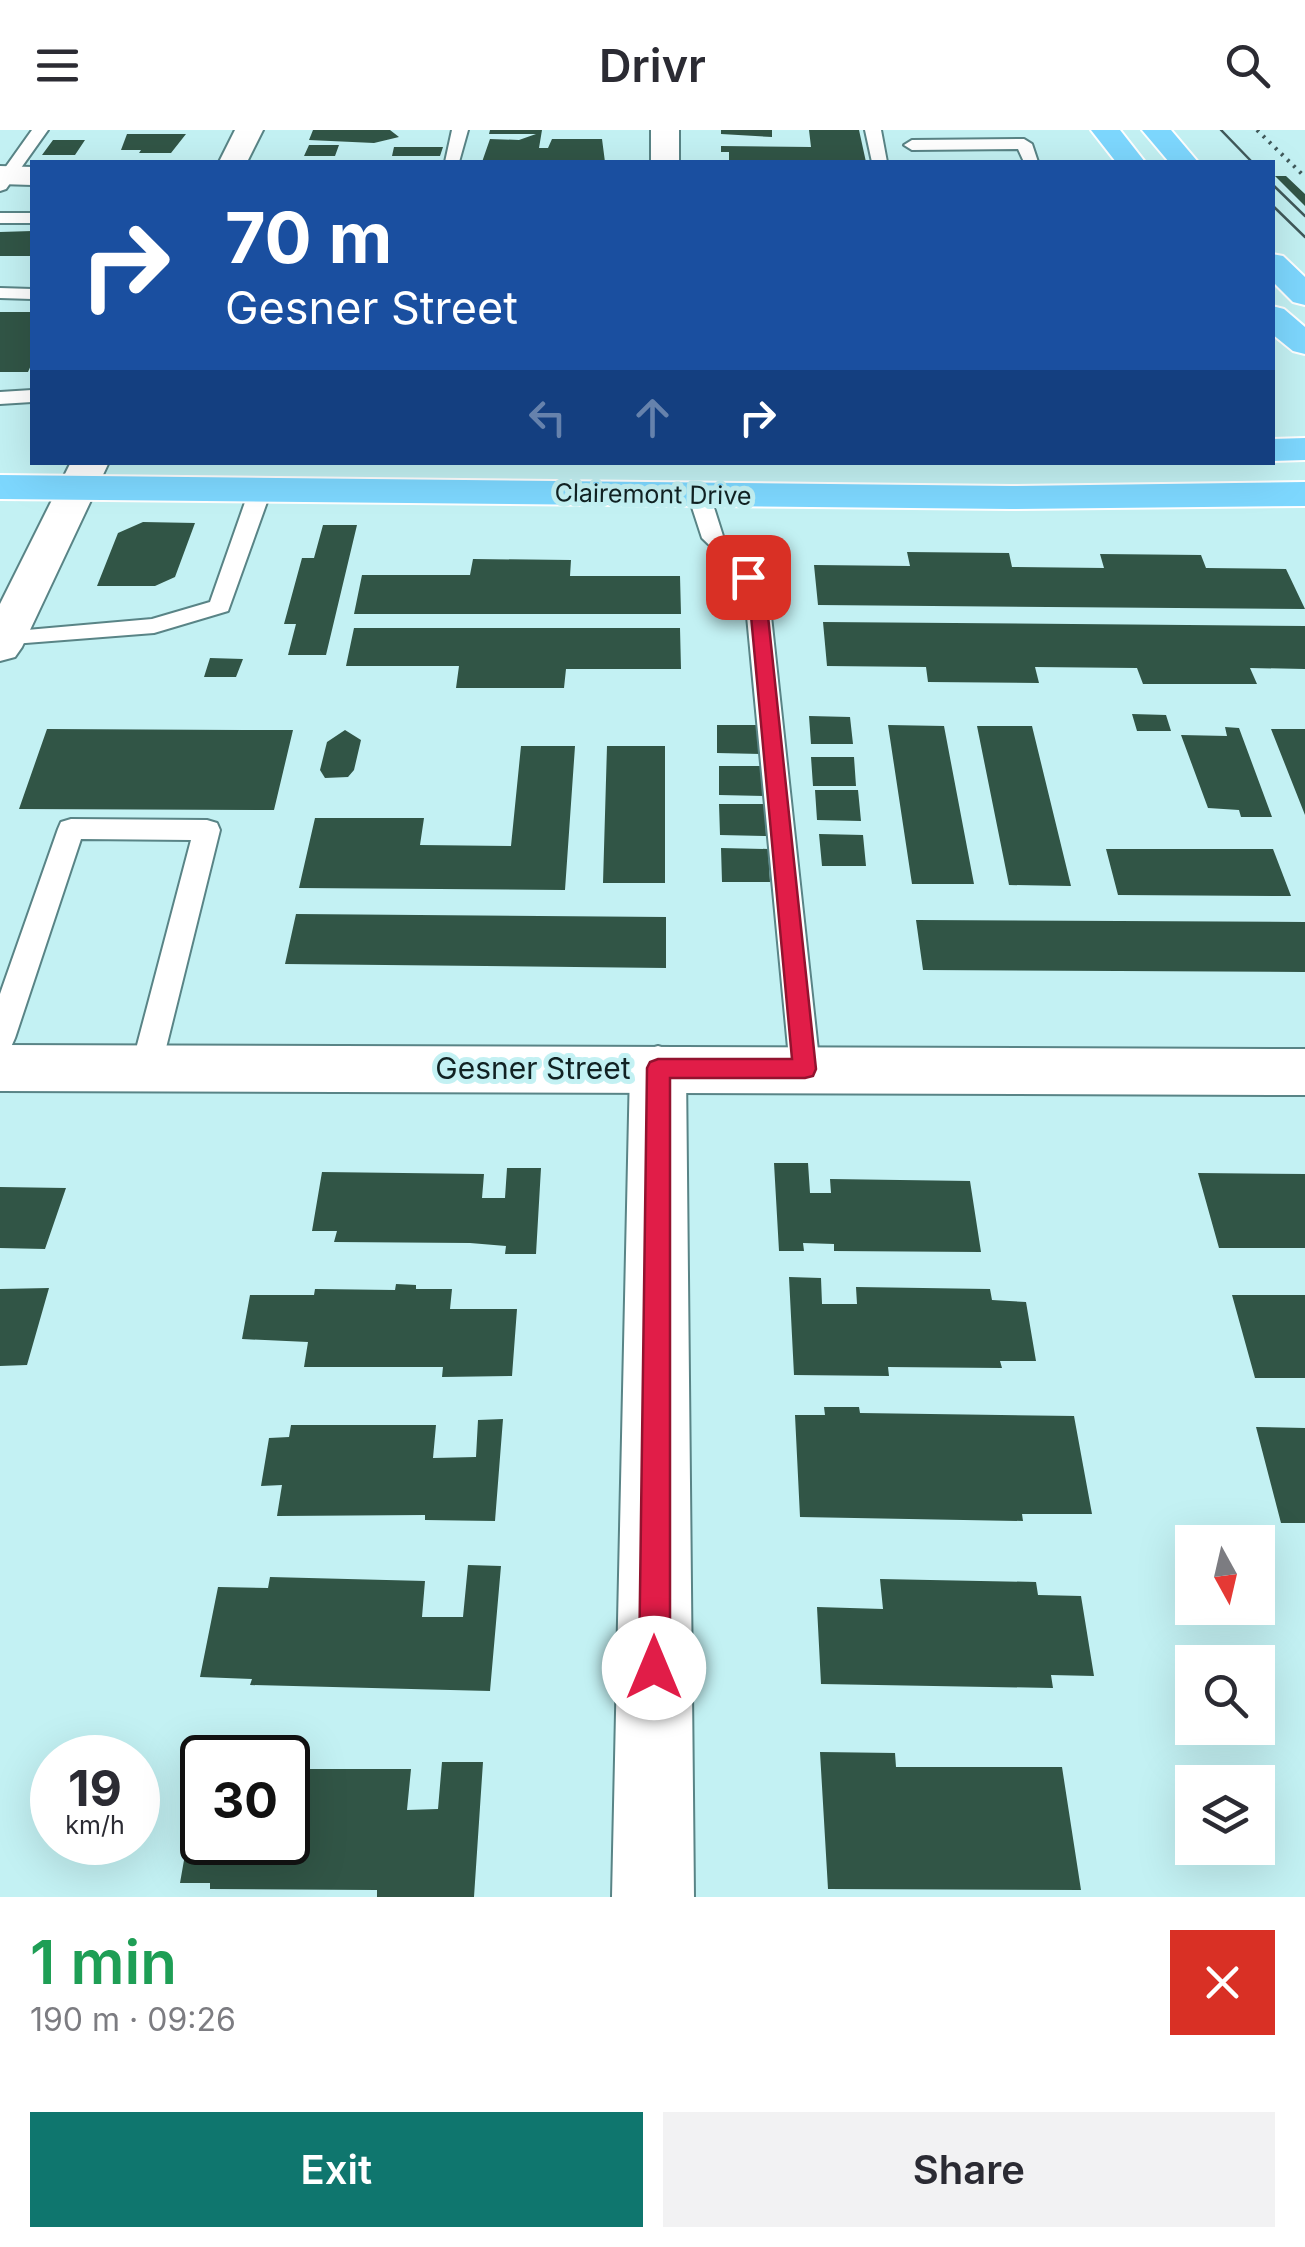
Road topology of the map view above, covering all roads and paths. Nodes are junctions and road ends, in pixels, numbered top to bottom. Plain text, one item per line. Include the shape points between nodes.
1 (40, 130) edge
2 (249, 130) edge
3 (460, 130) edge
4 (665, 130) edge
5 (873, 130) edge
6 (1105, 130) edge
7 (1156, 130) edge
8 (912, 145) dead end
9 (234, 160) edge
10 (452, 160) edge
11 (665, 160) edge
12 (880, 160) edge
13 (1030, 160) edge
14 (1129, 160) edge
15 (1182, 160) edge
16 (10, 178) edge
17 (0, 218) edge
18 (30, 218) edge
19 (1275, 266) edge
20 (0, 293) edge
21 (30, 294) edge
22 (1305, 295) edge
23 (1275, 319) edge
24 (1305, 344) edge
25 (30, 396) edge
26 (0, 398) edge
27 (1305, 449) edge
28 (1275, 450) edge
29 (84, 475) edge
30 (0, 487) edge
31 (261, 488) junction
32 (1305, 494) edge
33 (699, 495) junction
34 (2, 643) edge
35 (0, 1038) edge
36 (0, 1068) edge
37 (146, 1068) junction
38 (658, 1068) junction
39 (805, 1069) junction
40 (1305, 1072) edge
41 (653, 1897) edge

1 - 16 lane
2 - 9 main road
3 - 10 lane
4 - 11 main road
5 - 12 lane
6 - 14 main road
7 - 15 main road
8 - 13 lane via 1024,144
17 - 18 lane
19 - 22 main road
20 - 21 lane
23 - 24 main road
25 - 26 lane
27 - 28 main road
29 - 30 main road, Clairemont Drive
29 - 31 main road, Clairemont Drive
29 - 34 main road
31 - 33 main road, Clairemont Drive
31 - 34 lane via 220,606 154,626
32 - 33 main road, Clairemont Drive via 966,500
33 - 39 lane via 713,538 742,564 760,616
35 - 37 lane via 71,830 206,830
36 - 37 main road, Gesner Street
37 - 38 main road, Gesner Street
38 - 39 main road, Gesner Street
38 - 41 main road
39 - 40 main road, Gesner Street

